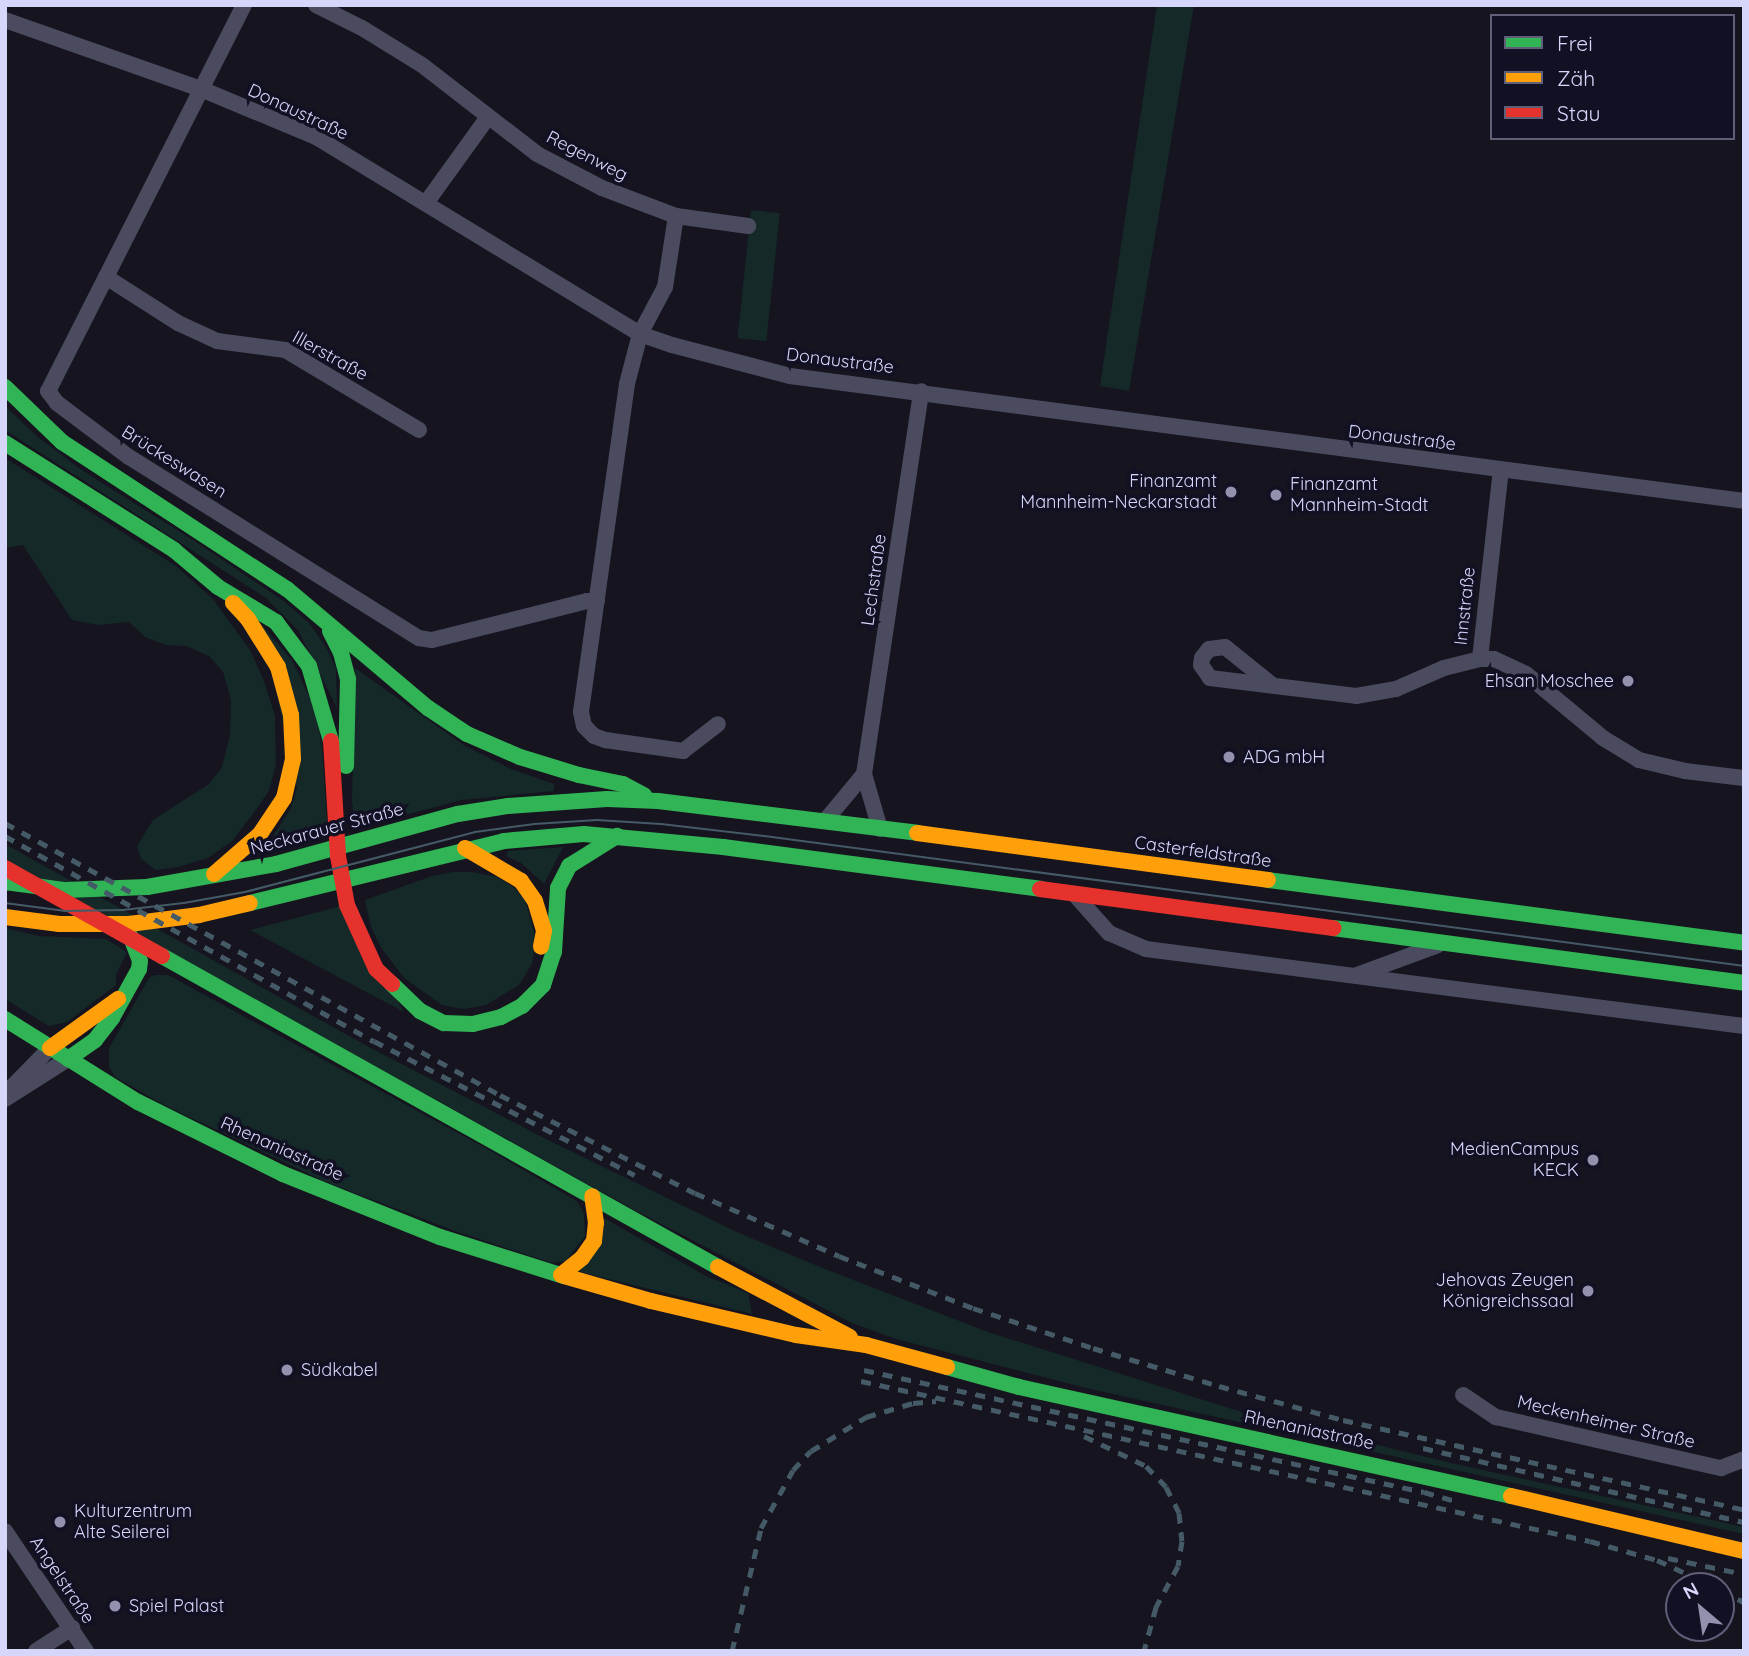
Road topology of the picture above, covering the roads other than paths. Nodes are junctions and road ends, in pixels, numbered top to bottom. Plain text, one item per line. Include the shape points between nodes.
1 (244, 5) edge
2 (316, 5) edge
3 (5, 20) edge
4 (201, 89) junction
5 (488, 117) junction
6 (426, 203) junction
7 (676, 216) junction
8 (748, 226) dead end
9 (106, 278) junction
10 (640, 334) junction
11 (5, 387) edge
12 (921, 391) junction
13 (419, 430) dead end
14 (5, 443) edge
15 (1501, 470) junction
16 (1744, 501) edge
17 (218, 587) junction
18 (597, 601) junction
19 (324, 621) junction
20 (1479, 659) junction
21 (1271, 684) dead end
22 (719, 724) dead end
23 (864, 774) junction
24 (1744, 778) edge
25 (658, 801) junction
26 (825, 821) junction
27 (880, 829) junction
28 (618, 836) junction
29 (465, 849) junction
30 (5, 868) edge
31 (200, 879) junction
32 (5, 882) edge
33 (1076, 896) junction
34 (5, 917) edge
35 (131, 937) junction
36 (1444, 943) junction
37 (1744, 943) edge
38 (173, 962) junction
39 (139, 969) junction
40 (1355, 976) junction
41 (1744, 983) edge
42 (123, 996) junction
43 (5, 1019) edge
44 (1744, 1026) edge
45 (50, 1048) junction
46 (68, 1059) junction
47 (5, 1094) edge
48 (5, 1100) edge
49 (592, 1196) junction
50 (561, 1275) junction
51 (805, 1313) junction
52 (796, 1335) junction
53 (866, 1345) junction
54 (1463, 1395) dead end
55 (1744, 1459) edge
56 (5, 1531) edge
57 (1744, 1551) edge
58 (72, 1628) junction
59 (36, 1651) edge
60 (86, 1651) edge

1 - 4 street, Brückeswasen
2 - 5 street, Regenweg via 422,65
3 - 4 street, Donaustraße
4 - 6 street, Donaustraße via 316,137
4 - 9 street, Brückeswasen
5 - 6 street
5 - 7 street, Regenweg via 537,153 602,188
6 - 10 street, Donaustraße
7 - 8 street, Regenweg
7 - 10 street via 665,287
9 - 13 street, Illerstraße via 178,323 217,341 285,350
9 - 18 street, Brückeswasen via 48,391 57,403 129,457 419,638 432,640
10 - 12 street, Donaustraße via 790,376
10 - 18 street via 627,384
11 - 19 main road via 62,442 250,563
12 - 15 street, Donaustraße
12 - 23 street, Lechstraße
14 - 17 main road via 174,550
15 - 16 street, Donaustraße
15 - 20 street, Innstraße
17 - 28 main road via 276,622 309,666 332,745 338,856 347,905 376,969 420,1011 444,1023 473,1024 522,1006 543,985 554,952 558,888 569,866
17 - 31 main road via 248,619 278,667 291,715 293,759 284,798 260,834 236,858
18 - 22 street via 581,712 584,726 605,740 682,751
19 - 25 main road via 428,708 467,734 520,757 623,784
19 - 29 main road via 348,679 348,853 366,932 397,976 419,997 439,1009 464,1014 487,1010 527,987 539,961 544,931 535,901 521,881
20 - 21 street via 1375,695 1325,694
20 - 24 street, Innstraße via 1507,663 1526,674 1603,738 1639,760
23 - 26 street
23 - 27 street, Lechstraße
25 - 26 main road, Casterfeldstraße
25 - 31 main road, Neckarauer Straße via 594,800 458,814
26 - 27 main road, Casterfeldstraße
27 - 37 main road, Casterfeldstraße
28 - 29 main road via 539,836
28 - 33 main road
29 - 34 main road via 242,907 129,924 60,924
30 - 35 main road, Rhenaniastraße
31 - 32 main road, Neckarauer Straße via 107,890
33 - 36 main road
33 - 40 street via 1109,933 1146,949
35 - 38 main road, Rhenaniastraße
35 - 39 main road
36 - 40 street
36 - 41 main road
38 - 39 main road
38 - 49 main road, Rhenaniastraße
39 - 42 main road
40 - 44 street
42 - 45 main road
42 - 46 main road via 95,1040
43 - 45 main road, Rhenaniastraße
45 - 46 main road, Rhenaniastraße
45 - 47 street
46 - 48 street
46 - 50 main road, Rhenaniastraße via 138,1102 283,1174 440,1237
49 - 50 main road via 594,1241
49 - 51 main road, Rhenaniastraße
50 - 52 main road, Rhenaniastraße
51 - 52 main road
51 - 53 main road, Rhenaniastraße
52 - 53 main road, Rhenaniastraße
53 - 57 main road, Rhenaniastraße via 1019,1387
54 - 55 street, Meckenheimer Straße via 1496,1417 1721,1468
56 - 58 street, Angelstraße
58 - 59 street
58 - 60 street, Angelstraße

